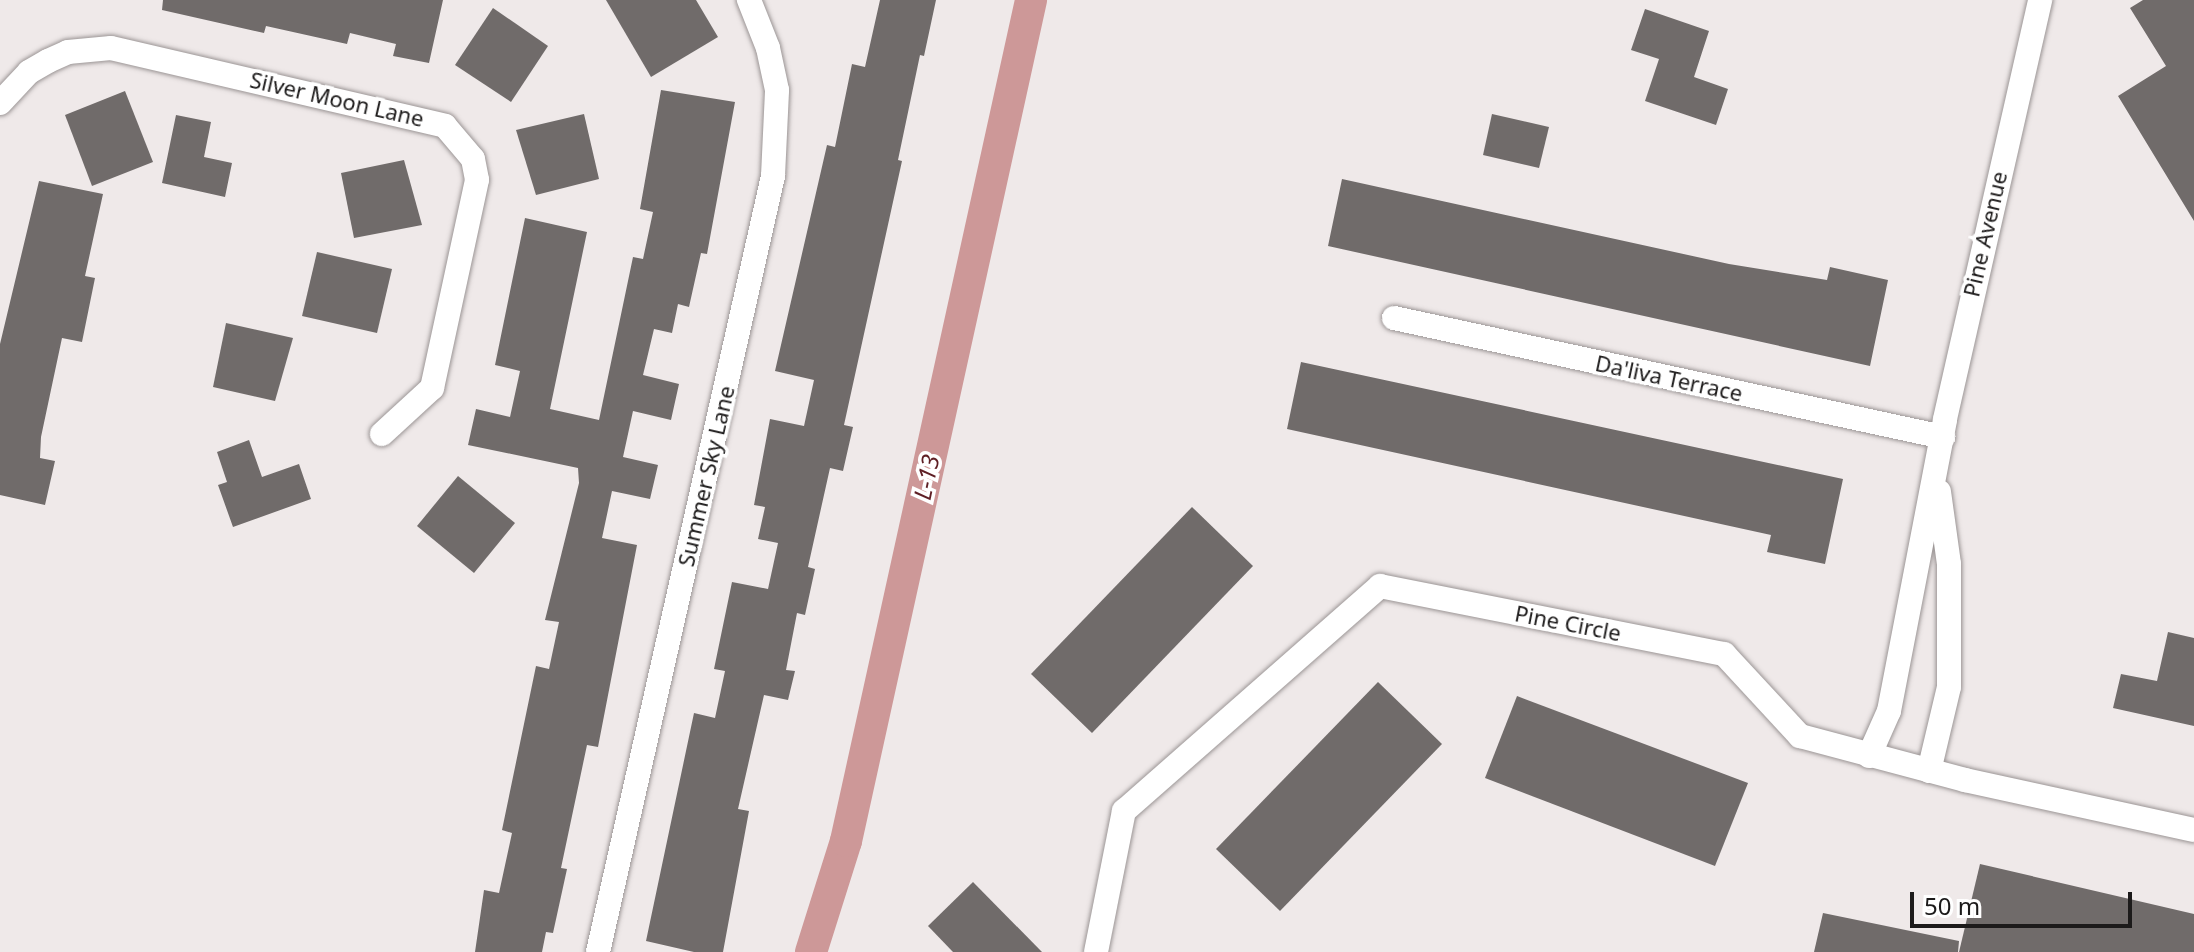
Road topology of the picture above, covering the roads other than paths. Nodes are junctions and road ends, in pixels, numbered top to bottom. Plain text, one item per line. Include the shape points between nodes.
1 (749, 0) edge
2 (2040, 0) edge
3 (0, 103) edge
4 (1394, 318) dead end
5 (382, 434) dead end
6 (1943, 437) junction
7 (1936, 469) junction
8 (1869, 756) junction
9 (1929, 771) junction
10 (2194, 830) edge
11 (598, 952) edge
12 (1096, 952) edge

1 - 11 street, Summer Sky Lane via 777,90 773,176
2 - 6 street, Pine Avenue
3 - 5 street, Silver Moon Lane via 29,72 48,61 68,52 111,48 445,126 473,159 477,180 432,388
4 - 6 street, Da'liva Terrace
6 - 7 street, Pine Avenue
7 - 8 street, Pine Avenue via 1889,711
7 - 9 street, Pine Avenue via 1949,564 1949,687
8 - 9 street, Pine Circle
8 - 12 street, Pine Circle via 1800,736 1724,654 1380,586 1124,811
9 - 10 street, Pine Circle

